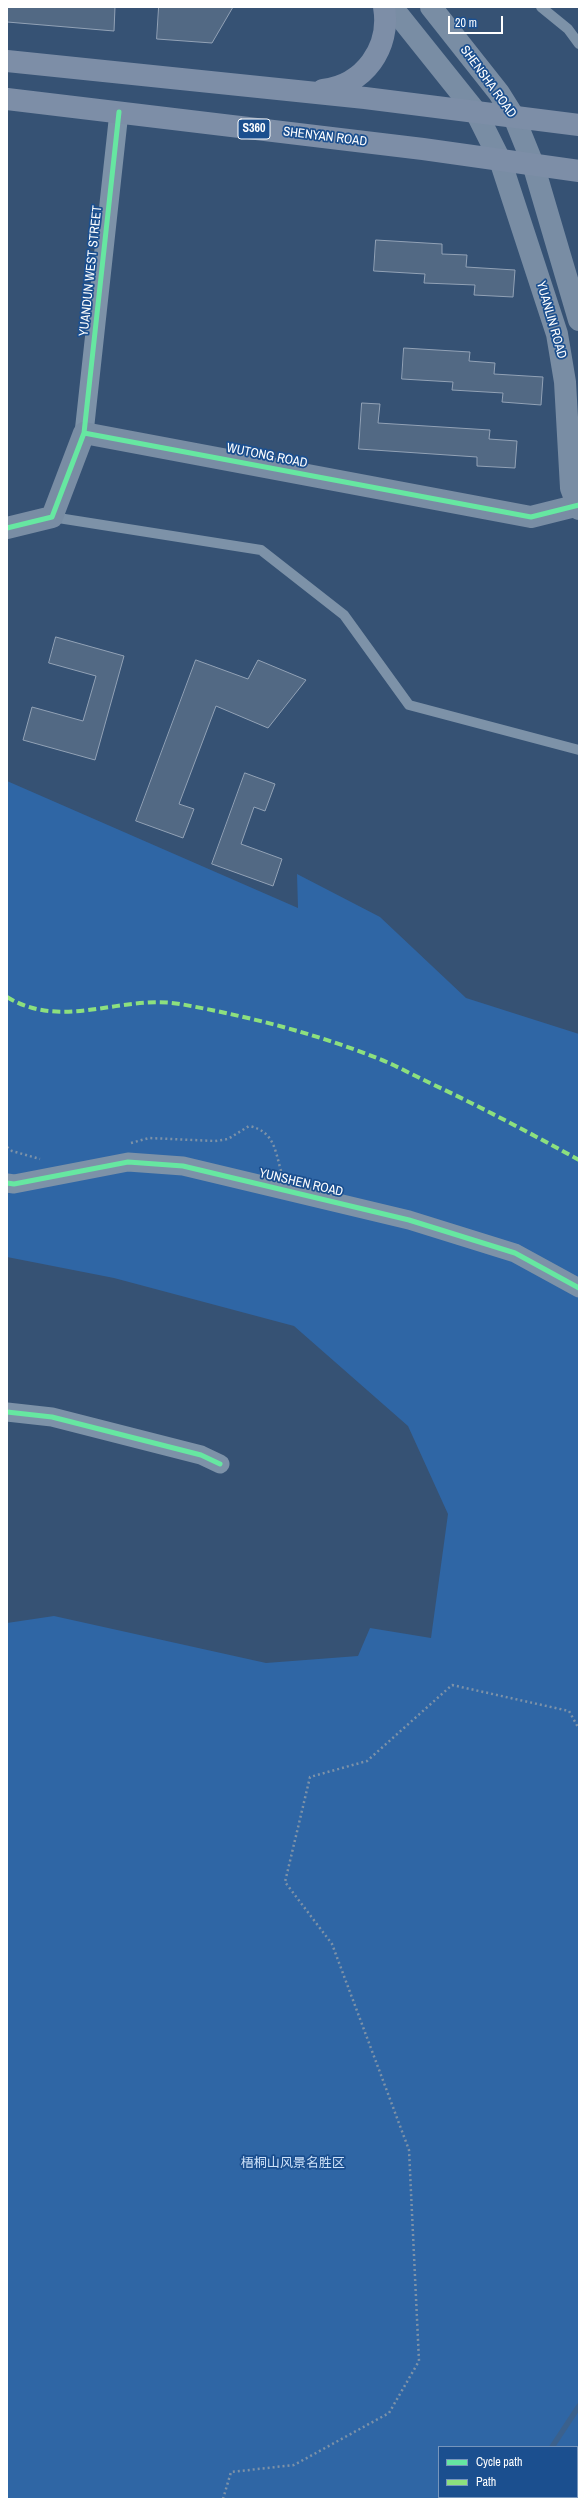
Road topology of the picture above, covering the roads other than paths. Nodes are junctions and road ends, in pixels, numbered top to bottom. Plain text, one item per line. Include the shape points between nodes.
1 (384, 7) edge
2 (392, 7) edge
3 (431, 7) edge
4 (541, 7) edge
5 (579, 44) edge
6 (7, 61) edge
7 (308, 92) junction
8 (7, 99) edge
9 (119, 112) junction
10 (476, 112) junction
11 (514, 117) junction
12 (579, 125) edge
13 (500, 160) junction
14 (533, 164) junction
15 (579, 171) edge
16 (579, 320) edge
17 (84, 433) junction
18 (578, 507) edge
19 (52, 517) junction
20 (7, 528) edge
21 (579, 750) edge
22 (7, 1183) edge
23 (579, 1288) edge
24 (7, 1412) edge
25 (220, 1464) dead end

1 - 7 main road via 386,26 383,43 365,70 351,82 332,89
2 - 10 main road, SHENSHA ROAD
3 - 11 main road, SHENSHA ROAD via 499,93
4 - 5 lane via 568,29
6 - 7 main road
7 - 10 main road
8 - 9 main road, SHENYAN ROAD / S360
9 - 13 main road, SHENYAN ROAD / S360
9 - 17 street, YUANDUN WEST STREET
10 - 11 main road
10 - 13 main road, SHENSHA ROAD
11 - 12 main road
11 - 14 main road, SHENSHA ROAD
13 - 14 main road, S360
13 - 18 main road, YUANLIN ROAD via 560,346 565,382 571,488
14 - 15 main road, S360
14 - 16 main road, YUANLIN ROAD
17 - 18 main road, WUTONG ROAD via 531,517
17 - 19 main road
19 - 20 main road
19 - 21 lane via 261,550 344,615 408,705
22 - 23 street, YUNSHEN ROAD via 14,1184 128,1162 183,1166 416,1222 515,1253
24 - 25 street via 52,1417 201,1456

